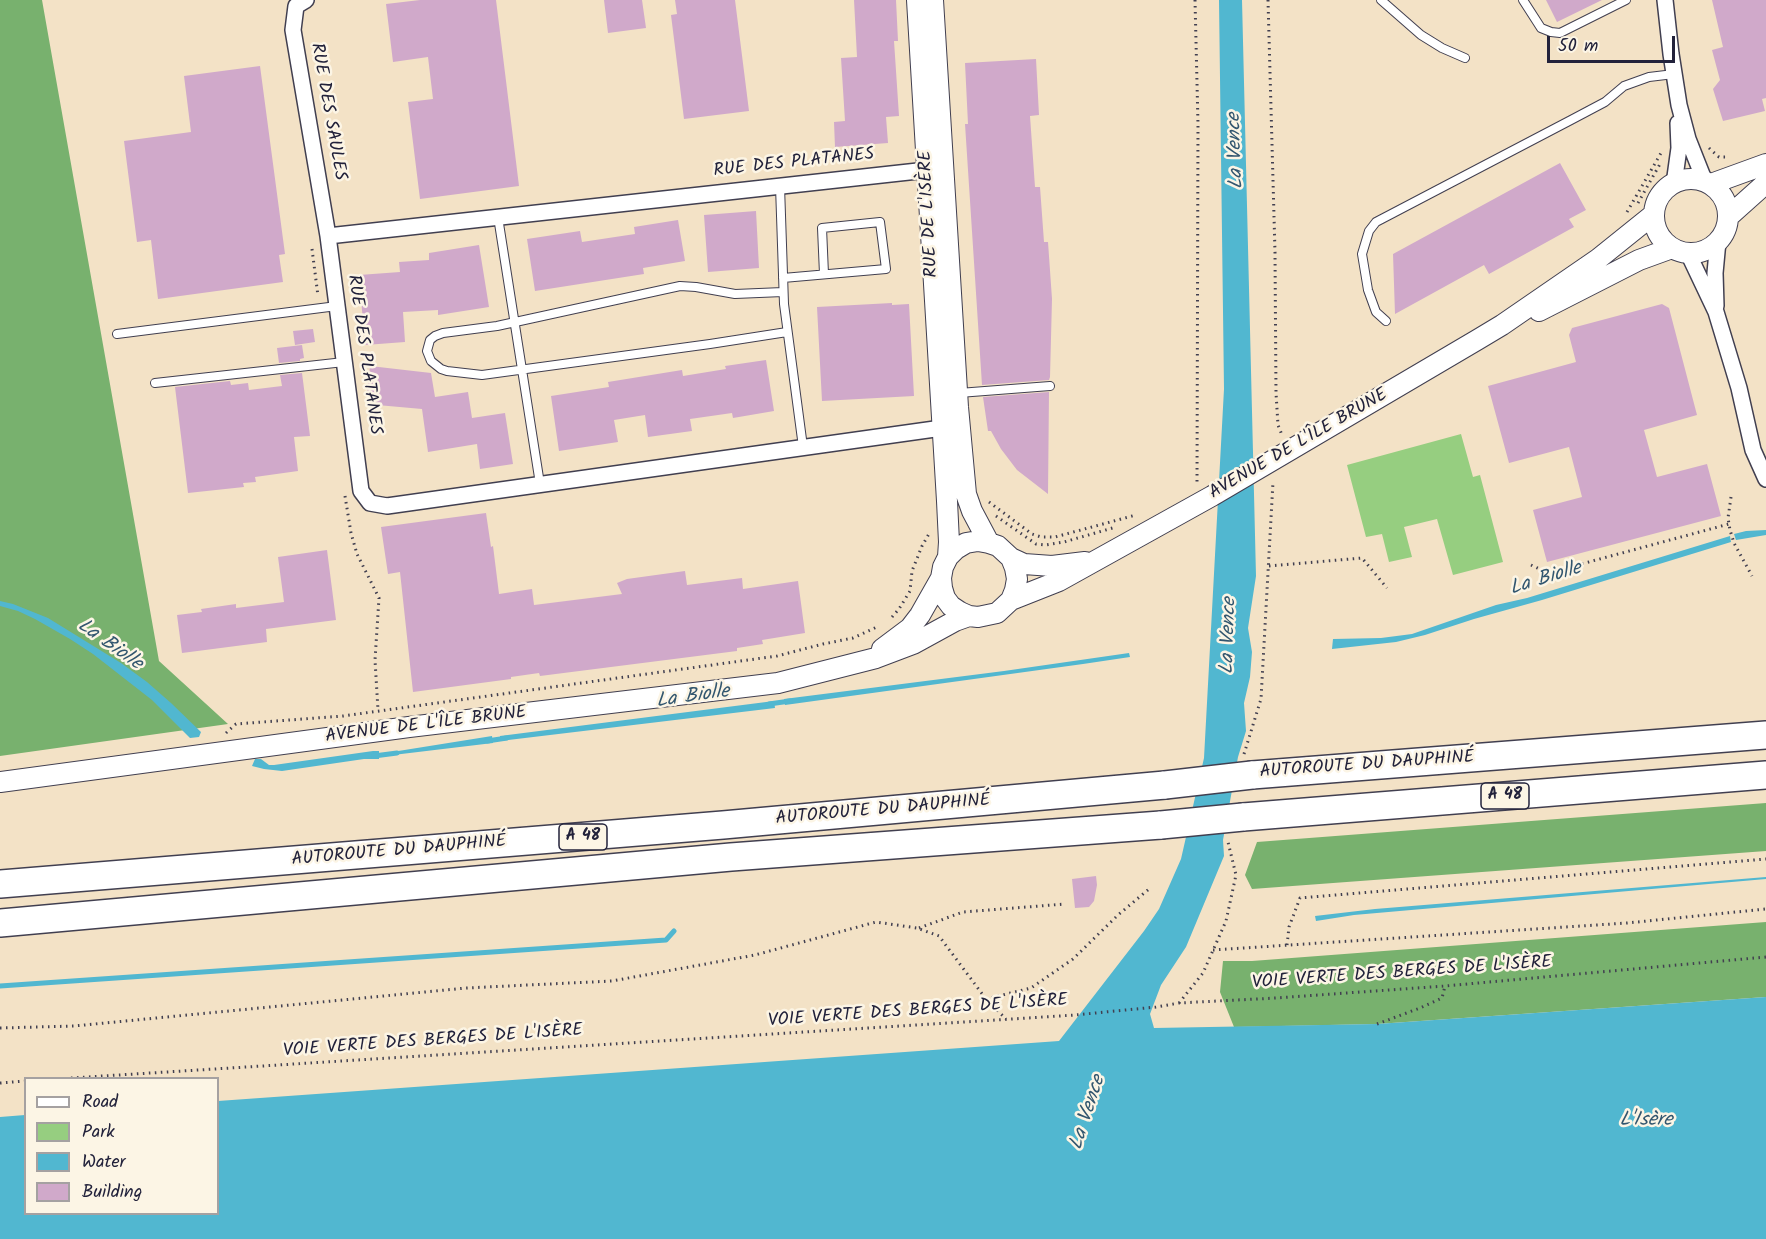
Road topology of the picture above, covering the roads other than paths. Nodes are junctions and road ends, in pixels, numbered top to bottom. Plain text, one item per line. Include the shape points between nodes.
1 (306, 0) edge
2 (917, 0) edge
3 (933, 0) edge
4 (1381, 0) edge
5 (1523, 0) edge
6 (1626, 0) edge
7 (1665, 0) edge
8 (1465, 58) dead end
9 (1674, 74) junction
10 (1679, 105) junction
11 (1766, 164) edge
12 (927, 170) junction
13 (1708, 183) junction
14 (1766, 183) edge
15 (1674, 184) junction
16 (780, 185) junction
17 (1654, 214) junction
18 (498, 217) junction
19 (1728, 217) junction
20 (328, 236) junction
21 (1718, 241) junction
22 (1680, 250) junction
23 (825, 274) junction
24 (783, 278) junction
25 (783, 292) junction
26 (337, 306) junction
27 (1716, 312) junction
28 (1386, 321) dead end
29 (515, 322) junction
30 (1502, 325) junction
31 (787, 332) junction
32 (117, 334) dead end
33 (344, 362) junction
34 (522, 370) junction
35 (155, 383) dead end
36 (1050, 386) dead end
37 (949, 394) junction
38 (951, 427) junction
39 (803, 447) junction
40 (1766, 479) edge
41 (540, 484) junction
42 (990, 543) junction
43 (948, 557) junction
44 (1011, 558) junction
45 (1093, 561) junction
46 (940, 578) junction
47 (1011, 600) junction
48 (969, 616) junction
49 (850, 665) junction
50 (1766, 735) edge
51 (1766, 775) edge
52 (0, 782) edge
53 (0, 884) edge
54 (0, 923) edge

1 - 20 street, RUE DES SAULES via 296,6 293,30
2 - 12 street, RUE DE L'ISÈRE
3 - 37 street, RUE DE L'ISÈRE
4 - 8 lane via 1421,35
5 - 6 lane via 1541,28 1560,33
7 - 9 street
9 - 10 street
9 - 28 lane via 1624,86 1605,102 1376,222 1362,254 1368,290 1376,312
10 - 13 street via 1688,139
10 - 15 street
11 - 13 street
12 - 16 street, RUE DES PLATANES
12 - 37 street, RUE DE L'ISÈRE
13 - 15 street via 1688,180
13 - 19 street via 1722,197
14 - 19 street
15 - 17 street via 1659,197
16 - 18 street, RUE DES PLATANES
16 - 24 lane
17 - 22 street via 1658,234
17 - 30 street, AVENUE DE L'ÎLE BRUNE via 1598,259
18 - 20 street, RUE DES PLATANES
18 - 29 lane
19 - 21 street
20 - 26 street, RUE DES PLATANES
21 - 22 street via 1699,252
21 - 27 street via 1714,273
22 - 27 street
22 - 30 street, AVENUE DE L'ÎLE BRUNE via 1639,260 1546,309
23 - 23 lane via 885,269 880,222 822,228
23 - 24 lane
24 - 25 lane
25 - 29 lane via 735,294 680,286
25 - 31 lane
26 - 32 lane
26 - 33 street, RUE DES PLATANES
27 - 40 street via 1753,450
29 - 34 lane
29 - 34 lane via 443,333 430,340 427,351 431,361 447,371 483,375
30 - 45 street, AVENUE DE L'ÎLE BRUNE via 1292,449 1268,470 1204,493
31 - 34 lane
31 - 39 lane
33 - 35 lane
33 - 41 street, RUE DES PLATANES via 361,491 370,503 387,506
34 - 41 lane
36 - 37 lane
37 - 38 street, RUE DE L'ISÈRE
38 - 39 street, RUE DES PLATANES
38 - 42 street, RUE DE L'ISÈRE via 966,494
38 - 43 street, RUE DE L'ISÈRE
39 - 41 street, RUE DES PLATANES
42 - 43 street via 966,543
42 - 44 street
43 - 46 street
44 - 45 street, AVENUE DE L'ÎLE BRUNE via 1024,564 1052,566
44 - 47 street via 1017,579
45 - 47 street, AVENUE DE L'ÎLE BRUNE via 1059,581
46 - 48 street via 951,606
46 - 49 street, AVENUE DE L'ÎLE BRUNE via 910,628
47 - 48 street via 997,613
48 - 49 street, AVENUE DE L'ÎLE BRUNE via 913,644
49 - 52 street, AVENUE DE L'ÎLE BRUNE via 778,683
50 - 53 highway, AUTOROUTE DU DAUPHINÉ / A 48, bridge via 1247,767 1165,785
51 - 54 highway, AUTOROUTE DU DAUPHINÉ / A 48, bridge via 731,857

